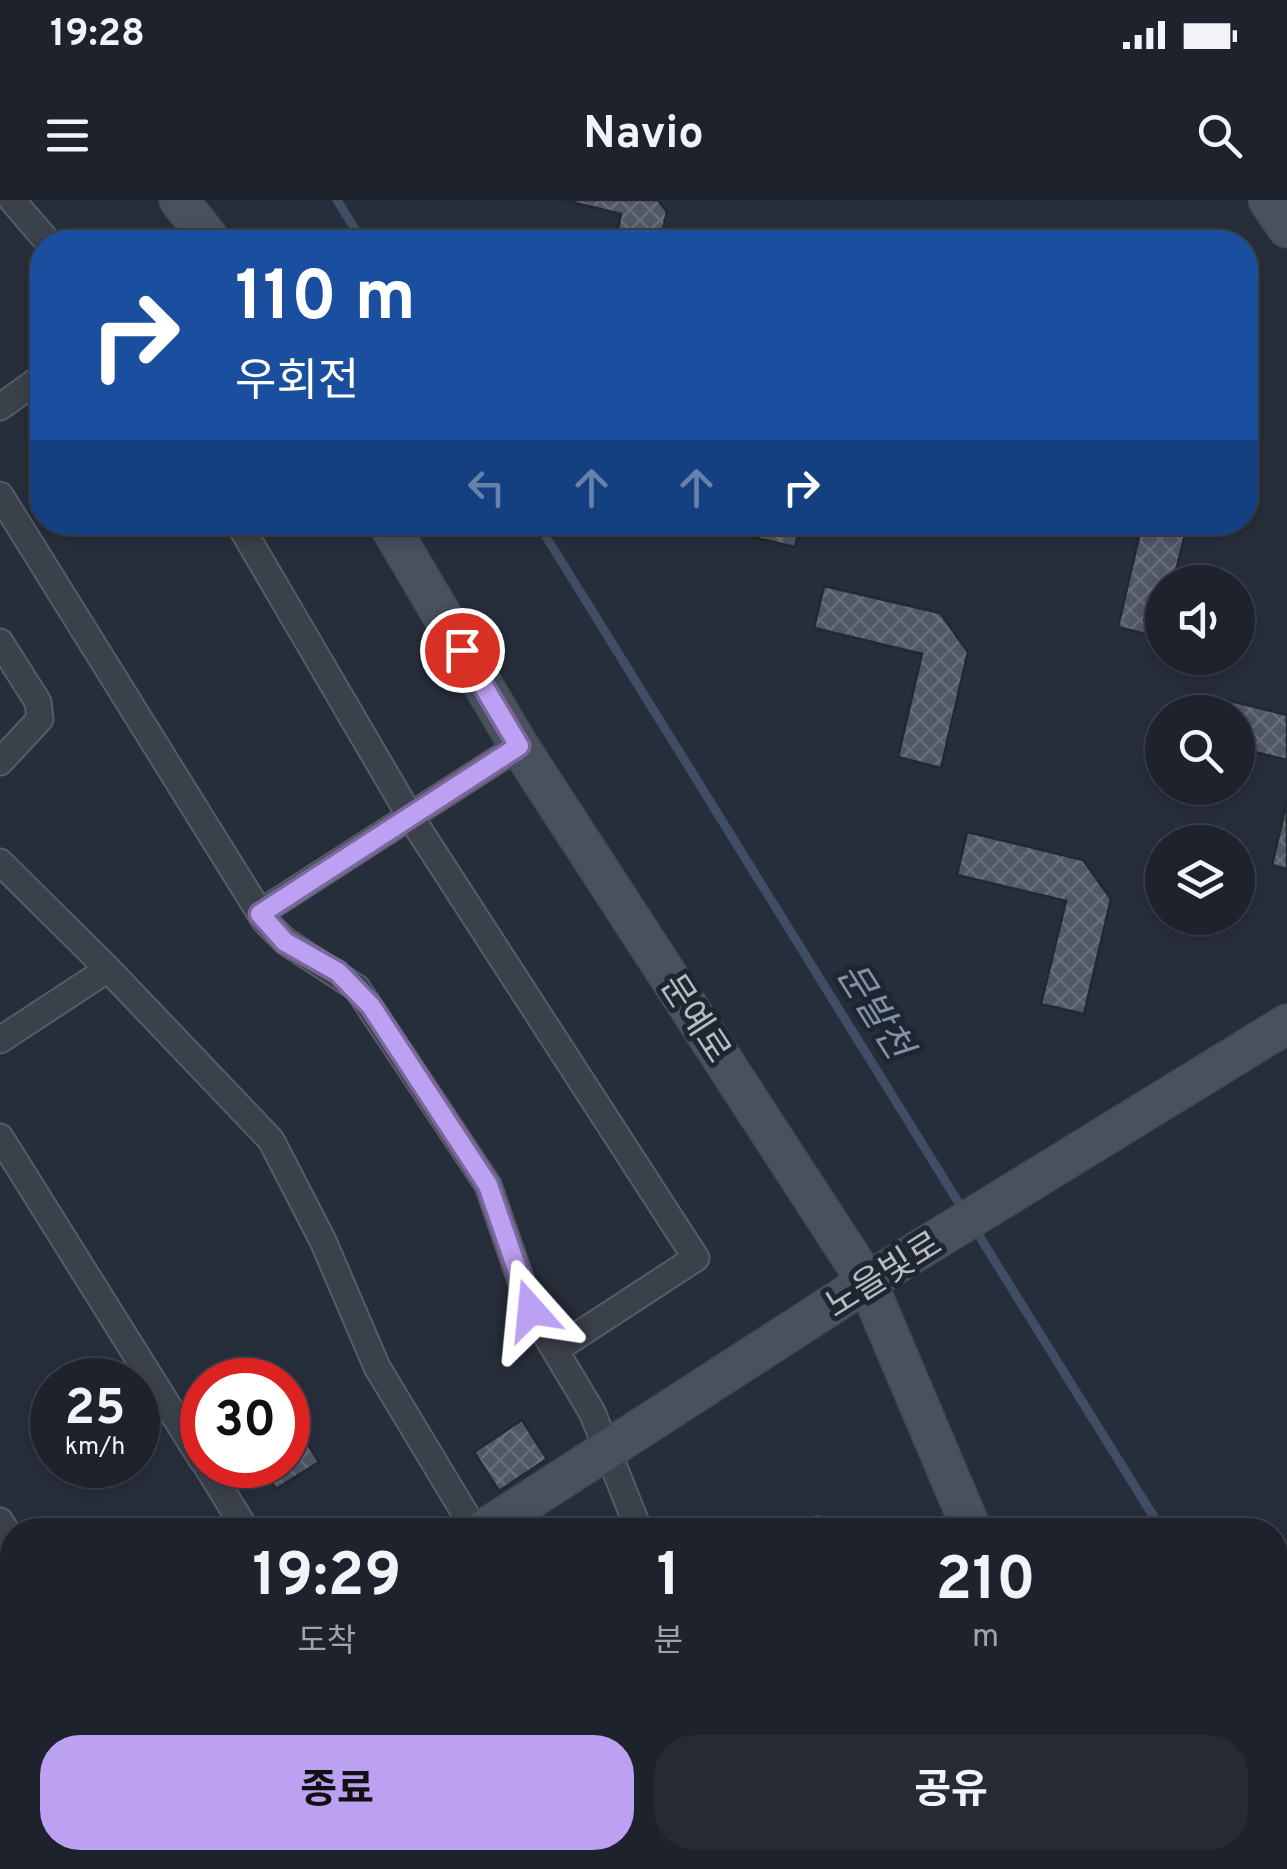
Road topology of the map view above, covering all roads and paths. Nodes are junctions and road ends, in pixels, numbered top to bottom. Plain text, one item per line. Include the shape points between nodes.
1 (12, 200) edge
2 (180, 200) edge
3 (1268, 200) edge
4 (1287, 228) edge
5 (38, 230) edge
6 (203, 230) edge
7 (30, 386) edge
8 (0, 407) edge
9 (0, 496) edge
10 (246, 535) edge
11 (395, 535) edge
12 (0, 642) edge
13 (519, 746) junction
14 (0, 762) edge
15 (410, 816) junction
16 (0, 862) edge
17 (260, 914) junction
18 (108, 968) junction
19 (1287, 1024) edge
20 (0, 1040) edge
21 (0, 1136) edge
22 (867, 1282) junction
23 (555, 1350) junction
24 (180, 1424) edge
25 (609, 1452) junction
26 (220, 1488) edge
27 (239, 1518) edge
28 (468, 1518) edge
29 (502, 1518) edge
30 (634, 1518) edge
31 (967, 1518) edge

1 - 5 street
2 - 6 street
3 - 4 street
7 - 8 street
9 - 17 street
10 - 15 street
11 - 13 street, 문예로
12 - 14 street via 38,702 40,720
13 - 15 street
13 - 22 street, 문예로
15 - 17 street
15 - 23 street via 696,1258
16 - 18 street
17 - 23 street via 285,942 338,972 371,1006 488,1185 531,1310
18 - 20 street
18 - 28 street via 271,1140 324,1241 377,1367
19 - 22 street, 노을빛로
21 - 24 street
22 - 25 street, 노을빛로
22 - 31 street, 문예로
23 - 25 street
25 - 29 street, 노을빛로
25 - 30 street
26 - 27 street

